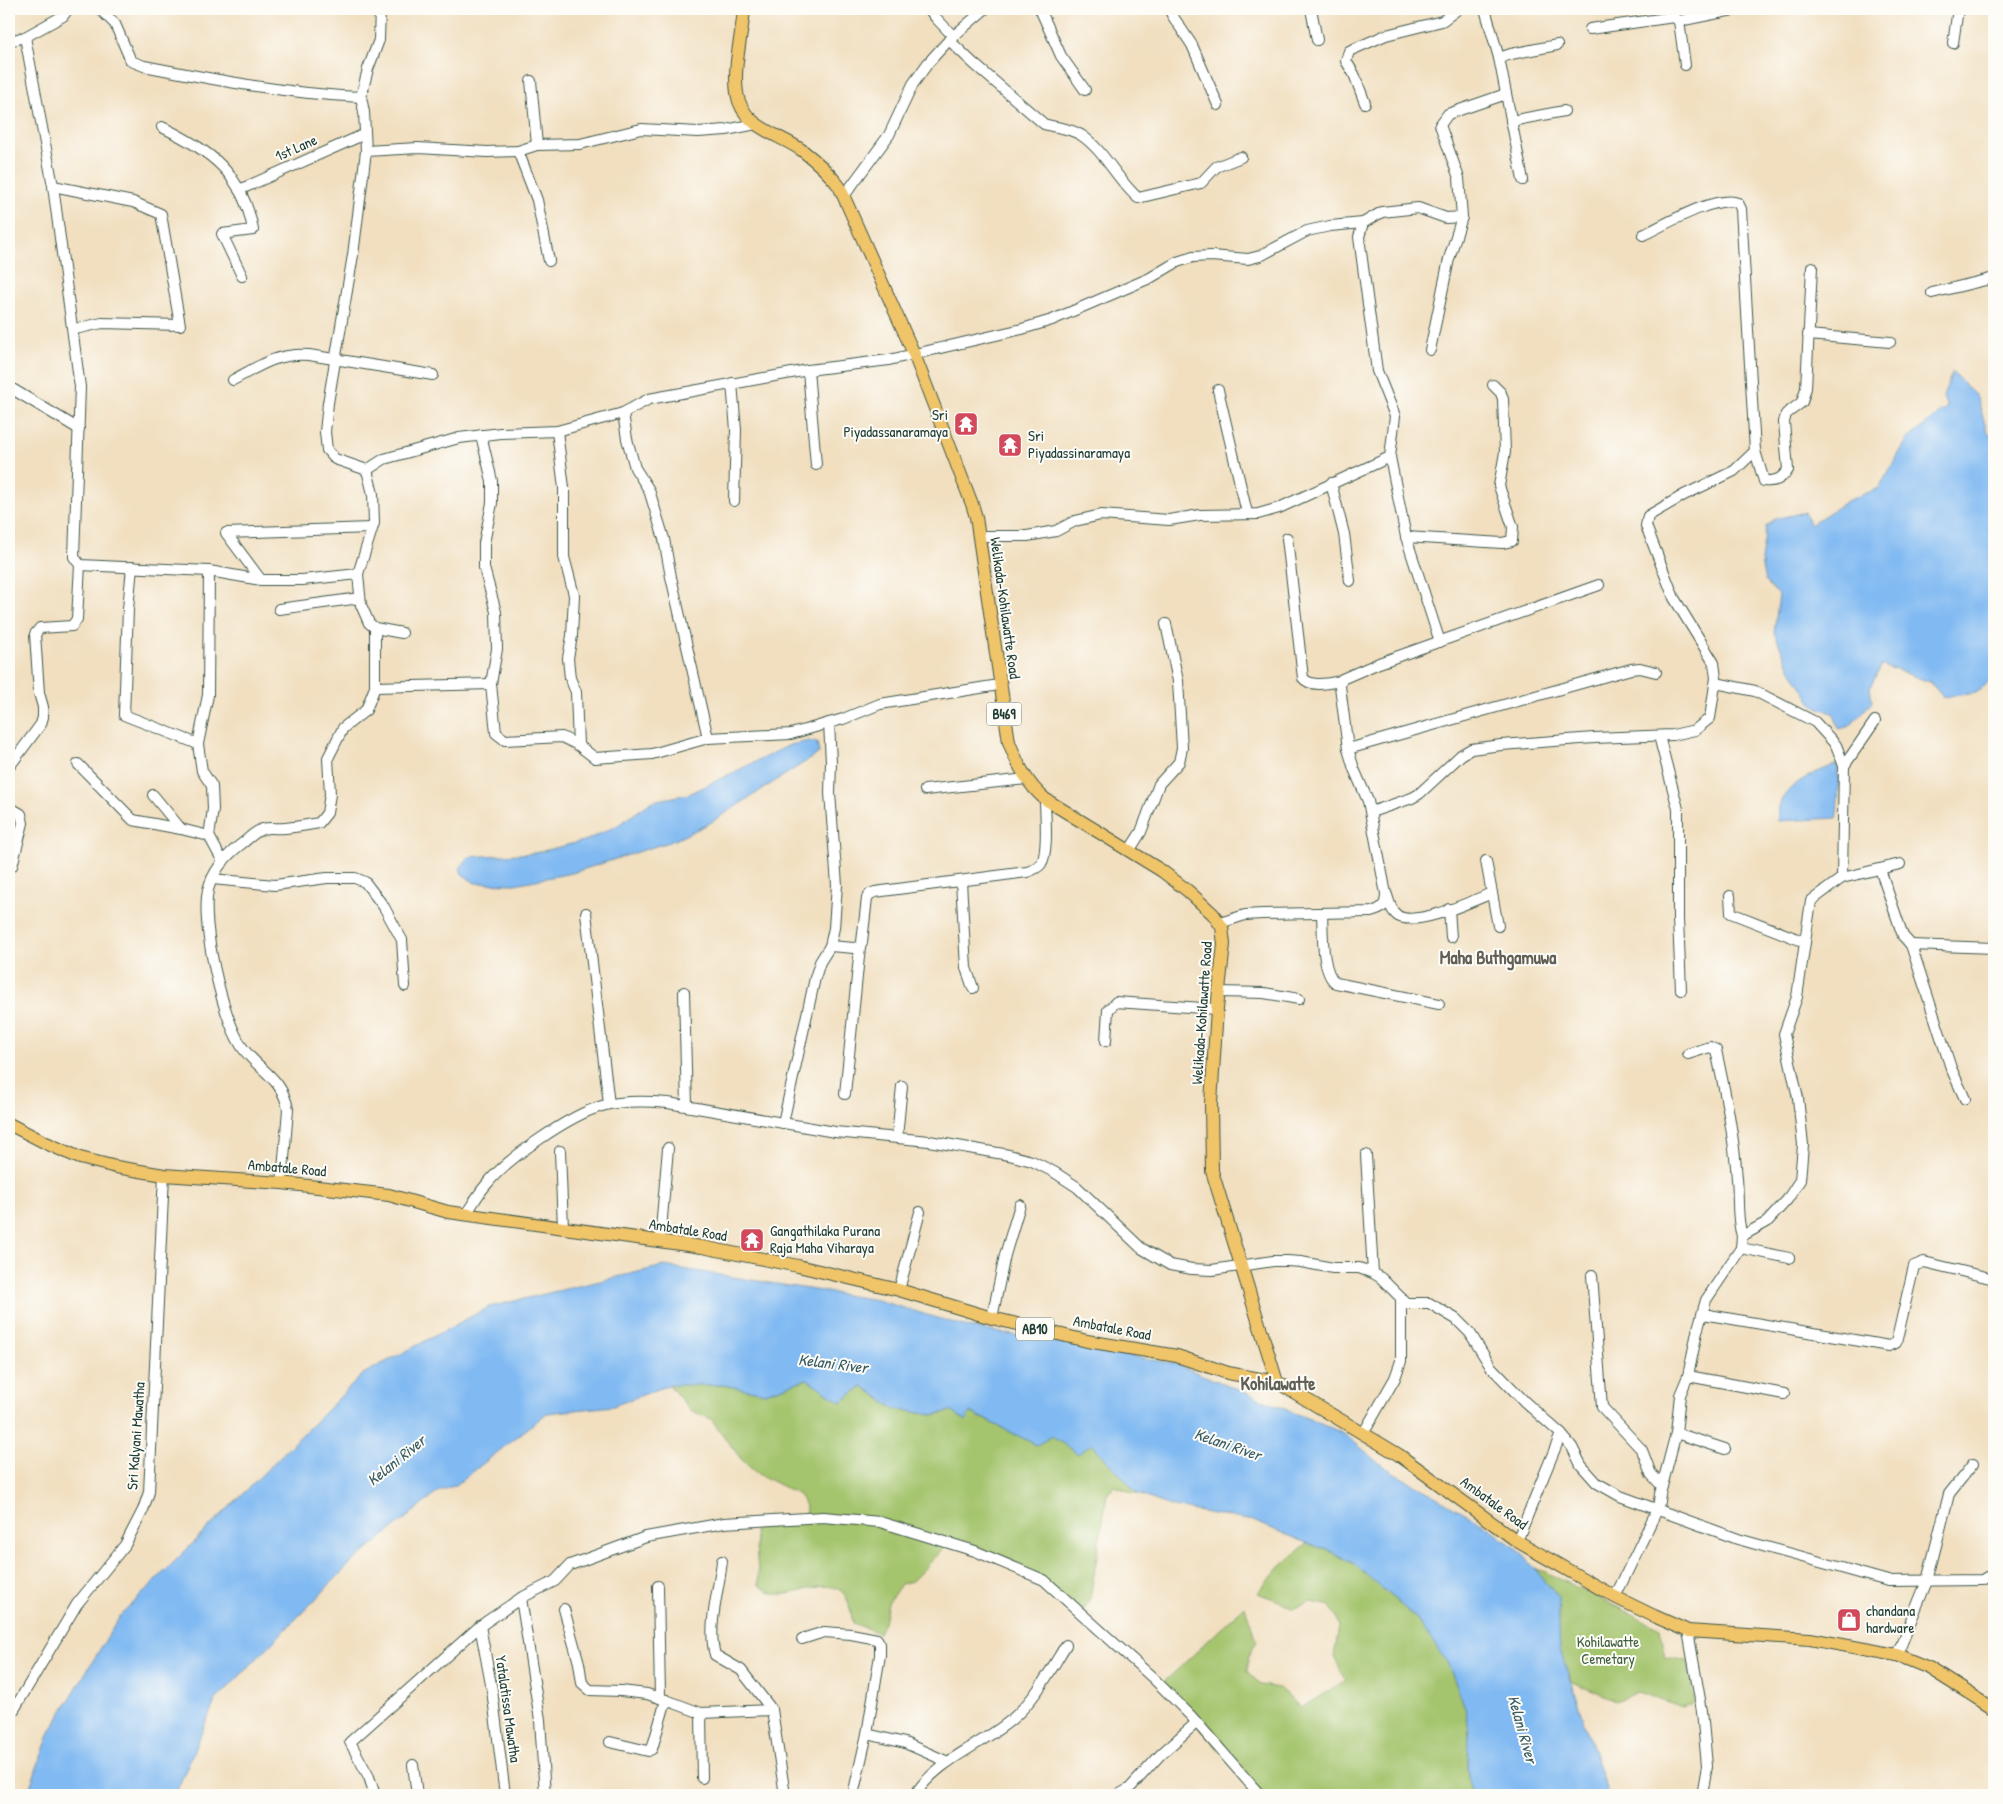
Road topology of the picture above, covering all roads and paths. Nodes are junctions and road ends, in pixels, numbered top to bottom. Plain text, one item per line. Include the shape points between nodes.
1 (68, 9) edge
2 (100, 9) edge
3 (380, 9) edge
4 (744, 9) edge
5 (929, 9) edge
6 (986, 9) edge
7 (1040, 9) edge
8 (1170, 9) edge
9 (1312, 9) edge
10 (1458, 9) edge
11 (1485, 9) edge
12 (1738, 9) edge
13 (1958, 9) edge
14 (1675, 16) edge
15 (1590, 29) dead end
16 (26, 37) junction
17 (951, 38) junction
18 (1317, 40) dead end
19 (9, 41) edge
20 (1953, 43) dead end
21 (1557, 45) dead end
22 (1499, 58) junction
23 (1685, 65) dead end
24 (531, 81) dead end
25 (1085, 90) dead end
26 (1506, 94) junction
27 (361, 97) junction
28 (1366, 103) dead end
29 (1218, 105) dead end
30 (1564, 111) dead end
31 (1511, 121) junction
32 (756, 124) junction
33 (162, 127) dead end
34 (365, 134) junction
35 (537, 145) junction
36 (366, 151) junction
37 (518, 151) junction
38 (1241, 158) dead end
39 (1523, 180) dead end
40 (53, 186) junction
41 (240, 190) junction
42 (844, 196) junction
43 (1462, 217) junction
44 (1363, 223) junction
45 (1643, 235) dead end
46 (549, 261) dead end
47 (1812, 267) dead end
48 (242, 276) dead end
49 (1994, 278) edge
50 (1932, 294) dead end
51 (75, 329) dead end
52 (1808, 335) junction
53 (1890, 342) dead end
54 (1430, 350) dead end
55 (914, 354) junction
56 (335, 359) junction
57 (808, 370) junction
58 (433, 375) dead end
59 (233, 380) dead end
60 (732, 383) junction
61 (1493, 385) dead end
62 (9, 387) edge
63 (1218, 390) dead end
64 (623, 413) junction
65 (78, 429) junction
66 (557, 431) junction
67 (481, 435) junction
68 (1755, 451) junction
69 (1390, 457) junction
70 (816, 465) dead end
71 (367, 470) junction
72 (1331, 483) junction
73 (734, 501) dead end
74 (1248, 513) junction
75 (372, 528) junction
76 (979, 536) junction
77 (1406, 537) junction
78 (1287, 538) dead end
79 (80, 565) junction
80 (132, 567) junction
81 (209, 571) junction
82 (358, 574) junction
83 (261, 580) junction
84 (1350, 581) dead end
85 (1598, 585) dead end
86 (360, 598) junction
87 (279, 609) dead end
88 (1166, 624) dead end
89 (375, 628) junction
90 (402, 633) dead end
91 (1440, 642) junction
92 (1656, 672) dead end
93 (1340, 682) junction
94 (1716, 683) junction
95 (491, 684) junction
96 (999, 685) junction
97 (375, 687) junction
98 (1875, 721) dead end
99 (829, 723) junction
100 (1659, 736) junction
101 (708, 738) junction
102 (198, 744) junction
103 (578, 744) junction
104 (1348, 749) junction
105 (78, 764) dead end
106 (9, 766) edge
107 (1844, 766) junction
108 (1027, 779) junction
109 (925, 790) dead end
110 (153, 795) dead end
111 (1045, 799) junction
112 (9, 807) edge
113 (1371, 812) junction
114 (180, 830) junction
115 (209, 836) junction
116 (1129, 851) junction
117 (1486, 861) dead end
118 (223, 862) junction
119 (1900, 864) dead end
120 (9, 868) edge
121 (1880, 869) junction
122 (1842, 878) junction
123 (212, 879) junction
124 (961, 881) junction
125 (1492, 893) junction
126 (1386, 894) junction
127 (1730, 896) dead end
128 (1449, 909) junction
129 (586, 913) dead end
130 (1322, 913) junction
131 (1220, 923) junction
132 (1498, 926) dead end
133 (1451, 937) dead end
134 (1805, 942) junction
135 (830, 946) junction
136 (860, 946) junction
137 (1911, 946) junction
138 (1994, 948) edge
139 (405, 986) dead end
140 (973, 988) dead end
141 (1681, 990) dead end
142 (684, 992) dead end
143 (1219, 992) junction
144 (1299, 999) dead end
145 (1439, 1004) dead end
146 (1217, 1009) junction
147 (1106, 1041) dead end
148 (1688, 1054) dead end
149 (902, 1086) dead end
150 (845, 1094) dead end
151 (1965, 1099) dead end
152 (609, 1104) junction
153 (687, 1106) junction
154 (783, 1122) junction
155 (9, 1124) edge
156 (897, 1137) junction
157 (668, 1148) dead end
158 (560, 1151) dead end
159 (1366, 1156) dead end
160 (164, 1175) junction
161 (282, 1183) junction
162 (1020, 1205) dead end
163 (920, 1212) dead end
164 (466, 1214) junction
165 (563, 1228) junction
166 (1742, 1236) junction
167 (660, 1241) junction
168 (1741, 1248) junction
169 (1789, 1258) dead end
170 (1242, 1265) junction
171 (1373, 1273) junction
172 (1592, 1275) dead end
173 (1994, 1279) edge
174 (899, 1290) junction
175 (1401, 1298) junction
176 (1703, 1314) junction
177 (992, 1318) junction
178 (1688, 1376) junction
179 (1277, 1382) junction
180 (1784, 1394) dead end
181 (1676, 1433) junction
182 (1363, 1434) junction
183 (1561, 1434) junction
184 (1725, 1449) dead end
185 (1973, 1464) dead end
186 (1662, 1486) junction
187 (1658, 1508) junction
188 (1517, 1541) junction
189 (722, 1562) dead end
190 (1994, 1573) edge
191 (1927, 1581) junction
192 (658, 1586) dead end
193 (1615, 1597) junction
194 (521, 1598) junction
195 (564, 1609) dead end
196 (480, 1626) junction
197 (1688, 1631) junction
198 (802, 1640) dead end
199 (1066, 1646) dead end
200 (1897, 1655) junction
201 (663, 1699) junction
202 (1994, 1709) edge
203 (772, 1710) junction
204 (701, 1713) junction
205 (9, 1718) edge
206 (1196, 1723) junction
207 (867, 1734) junction
208 (610, 1742) dead end
209 (948, 1762) junction
210 (413, 1765) dead end
211 (702, 1778) dead end
212 (376, 1795) edge
213 (417, 1795) edge
214 (505, 1795) edge
215 (545, 1795) edge
216 (785, 1795) edge
217 (853, 1795) edge
218 (915, 1795) edge
219 (1118, 1795) edge
220 (1260, 1795) edge
221 (1702, 1795) edge

1 - 16 street via 63,16
2 - 27 street via 116,24 132,61 144,66 230,83
3 - 27 street via 379,40
4 - 32 main road, Welikada-Kohilawatte Road / B469 via 737,94 746,113
5 - 17 street
6 - 17 street
7 - 25 street via 1061,56
8 - 29 street via 1192,45
9 - 18 street
10 - 28 street via 1442,21 1386,35 1349,51 1346,62
11 - 22 street
12 - 14 street
13 - 20 street
14 - 15 street
14 - 23 street
16 - 19 street
16 - 40 street
17 - 38 street via 973,64 1044,124 1062,126 1094,146 1126,188 1138,198 1201,183 1216,166
17 - 42 street via 928,63 889,135
21 - 22 street
22 - 26 street
24 - 35 street
26 - 31 street
26 - 43 street via 1448,114 1440,125 1459,178
27 - 34 street
30 - 31 street
31 - 39 street
32 - 35 street via 698,132 641,129 580,144
32 - 42 main road, Welikada-Kohilawatte Road / B469 via 803,151 833,179
33 - 41 street via 210,155
34 - 36 street
34 - 41 street, 1st Lane
35 - 37 street
36 - 37 street via 418,148
36 - 56 street via 355,246
37 - 46 street via 537,200
40 - 51 street via 133,202 161,214 180,325 102,323
40 - 65 street via 80,387
41 - 48 street via 253,230 222,234
42 - 55 main road, Welikada-Kohilawatte Road / B469
43 - 44 street via 1446,218 1418,208 1382,212
43 - 54 street
44 - 55 street via 1307,231 1248,259 1193,257 1052,320
44 - 69 street via 1359,237 1377,371 1395,416
45 - 68 street via 1704,206 1731,200 1738,202 1745,262
47 - 52 street
49 - 50 street
52 - 53 street
52 - 68 street via 1806,388 1802,402 1786,414 1784,422 1788,470 1783,477 1774,482 1764,481
55 - 57 street
55 - 76 main road, Welikada-Kohilawatte Road / B469 via 972,504
56 - 58 street
56 - 59 street via 293,354 278,356
56 - 71 street via 325,432 327,450 335,459
57 - 60 street
57 - 70 street
60 - 64 street via 649,399
60 - 73 street via 736,430
61 - 77 street via 1503,399 1505,452 1499,486 1513,527 1512,541
62 - 65 street
63 - 74 street
64 - 66 street
64 - 101 street via 635,468 649,490 664,538 670,577
65 - 79 street via 74,557
66 - 67 street
66 - 103 street via 564,488 564,557 574,596 568,658 570,678 576,692
67 - 71 street via 384,459
67 - 95 street via 492,481 492,503 484,543 484,568 496,612 496,649
68 - 94 street via 1734,471 1648,516 1646,526 1674,598 1714,663
69 - 72 street
69 - 77 street
71 - 75 street via 373,494
72 - 74 street via 1279,508 1258,514
72 - 84 street via 1344,534
74 - 76 street via 1169,520 1101,515 1075,521 1056,531 1027,536
75 - 82 street
75 - 83 street via 226,533
76 - 96 main road, Welikada-Kohilawatte Road / B469
77 - 91 street
78 - 93 street via 1303,678 1312,684
79 - 80 street
79 - 106 street via 77,619 72,626 40,628 35,634 43,717
80 - 81 street
80 - 102 street via 124,715
81 - 83 street
81 - 102 street via 208,695
82 - 83 street via 302,580
82 - 86 street
85 - 91 street
86 - 87 street
86 - 89 street via 363,614
88 - 116 street via 1178,680 1182,748 1179,762 1159,784 1141,832
89 - 90 street
89 - 97 street
91 - 93 street via 1348,674
92 - 104 street via 1631,669
93 - 104 street
94 - 100 street via 1710,718 1705,723 1695,730
94 - 107 street via 1755,690 1815,722 1836,745
95 - 97 street
95 - 103 street via 496,733 500,738 562,737
96 - 99 street via 880,704
96 - 108 main road, Welikada-Kohilawatte Road / B469 via 1009,742
97 - 118 street via 366,710 343,728 328,758 330,794 327,813 319,823 262,829
98 - 107 street
99 - 101 street via 791,734
99 - 135 street via 836,885
100 - 113 street via 1470,749 1419,794
100 - 141 street via 1678,809
101 - 103 street via 652,754 595,758
102 - 115 street via 202,771 212,786
104 - 113 street
105 - 114 street via 133,820
107 - 122 street
108 - 109 street
108 - 111 main road, Welikada-Kohilawatte Road / B469
110 - 114 street
111 - 116 main road, Welikada-Kohilawatte Road / B469
111 - 124 street via 1045,854 1035,870
112 - 120 street via 20,814 23,823
113 - 126 street
114 - 115 street
115 - 118 street
116 - 131 main road, Welikada-Kohilawatte Road / B469 via 1188,891
117 - 125 street
118 - 123 street
119 - 121 street
121 - 122 street
121 - 137 street via 1903,936
122 - 134 street via 1811,901
123 - 139 street via 275,885 327,878 355,878 365,882 384,907 402,940
123 - 161 street via 206,910 222,1003 242,1048 281,1088 286,1098 288,1109
124 - 136 street via 870,894
124 - 140 street via 966,968
125 - 128 street
125 - 132 street
126 - 128 street via 1394,913 1408,919 1427,917
126 - 130 street via 1384,906 1371,912
127 - 134 street via 1731,913
128 - 133 street
129 - 152 street
130 - 131 street via 1245,915
130 - 145 street via 1327,970 1332,980
131 - 143 main road, Welikada-Kohilawatte Road via 1224,944
134 - 166 street via 1797,997 1784,1034 1800,1116 1803,1145 1800,1180 1788,1200 1767,1222
135 - 136 street
135 - 154 street via 814,978
136 - 150 street
137 - 138 street
137 - 151 street via 1951,1068
142 - 153 street
143 - 144 street via 1264,993
143 - 146 main road, Welikada-Kohilawatte Road
146 - 147 street via 1116,1002 1108,1010
146 - 170 main road, Welikada-Kohilawatte Road via 1211,1104 1212,1171
148 - 166 street via 1710,1047 1716,1050 1728,1108 1738,1180 1738,1223
149 - 156 street
152 - 153 street via 641,1101
152 - 164 street via 560,1126 503,1167
153 - 154 street
154 - 156 street via 835,1132
155 - 160 main road, Ambatale Road / AB10 via 80,1158
156 - 170 street via 1009,1155 1039,1165 1077,1187 1142,1248 1170,1265 1192,1270
157 - 167 street
158 - 165 street
159 - 171 street
160 - 161 main road, Ambatale Road / AB10
160 - 205 street, Sri Kalyani Mawatha via 149,1492 125,1545 77,1604
161 - 164 main road, Ambatale Road / AB10 via 389,1194 448,1212
162 - 177 street via 1005,1255
163 - 174 street
164 - 165 main road, Ambatale Road / AB10
165 - 167 main road, Ambatale Road / AB10
166 - 168 street
167 - 174 main road, Ambatale Road / AB10 via 798,1266
168 - 169 street
168 - 176 street via 1706,1300
170 - 171 street via 1301,1262 1333,1268 1359,1268
170 - 179 main road, Welikada-Kohilawatte Road
171 - 175 street
172 - 186 street via 1602,1407 1642,1450 1651,1474
173 - 176 street via 1924,1262 1914,1266 1896,1343 1889,1346
174 - 177 main road, Ambatale Road / AB10
175 - 182 street via 1400,1362 1395,1378
175 - 183 street via 1406,1303 1429,1303 1456,1319 1470,1333 1492,1367
176 - 178 street
177 - 179 main road, Ambatale Road / AB10 via 1087,1341 1177,1356 1228,1373
178 - 180 street
178 - 181 street via 1680,1395
179 - 182 main road, Ambatale Road / AB10
181 - 184 street
181 - 186 street
182 - 188 main road, Ambatale Road / AB10
183 - 187 street via 1597,1483 1620,1496
183 - 188 street
185 - 191 street via 1949,1494
186 - 187 street
187 - 191 street via 1738,1539 1888,1581
187 - 193 street
188 - 193 main road, Ambatale Road / AB10
189 - 203 street via 712,1632 715,1655 741,1670
190 - 191 street via 1982,1580
191 - 200 street
192 - 201 street
193 - 197 main road, Ambatale Road / AB10
194 - 196 street
194 - 206 street via 555,1581 570,1565 646,1537 754,1520 823,1517 880,1522 975,1551 1044,1580 1154,1678
194 - 215 street via 540,1720
195 - 201 street via 582,1683 590,1690 621,1691
196 - 212 street via 350,1742
196 - 214 street, Yatalatissa Mawatha via 492,1690
197 - 200 main road, Ambatale Road / AB10 via 1810,1639
197 - 221 street via 1708,1766
198 - 207 street via 824,1632 877,1638 880,1654
199 - 209 street via 1033,1697 1012,1720
200 - 202 main road, Ambatale Road / AB10 via 1929,1668
201 - 204 street
201 - 208 street via 652,1749 648,1751
203 - 204 street
203 - 216 street
204 - 211 street
206 - 219 street via 1129,1790
206 - 220 street
207 - 209 street via 905,1743
207 - 217 street
209 - 218 street via 923,1783
210 - 213 street

